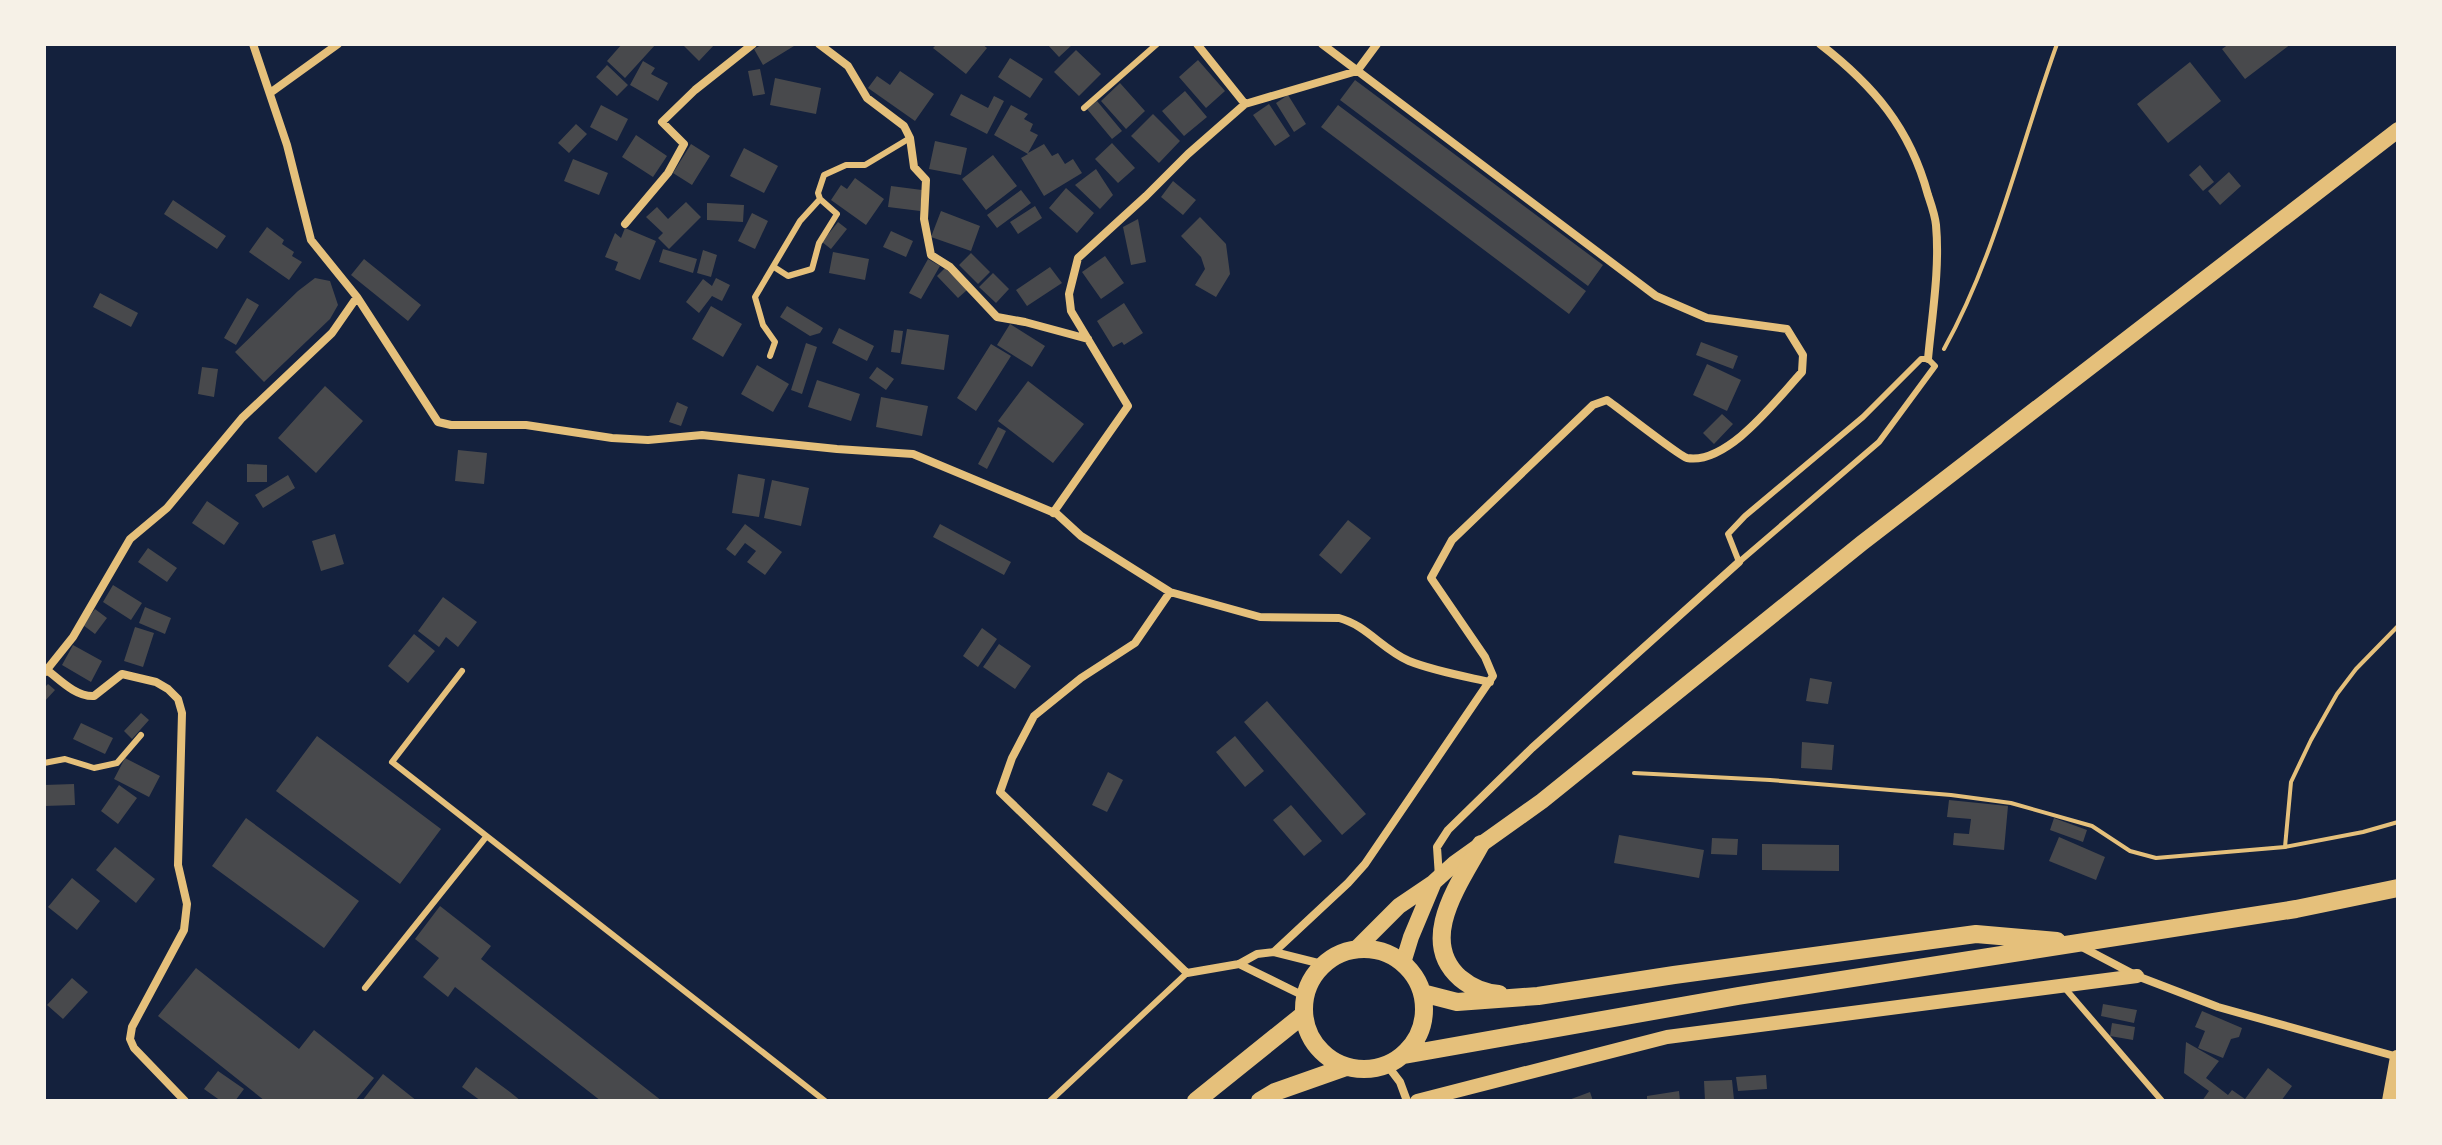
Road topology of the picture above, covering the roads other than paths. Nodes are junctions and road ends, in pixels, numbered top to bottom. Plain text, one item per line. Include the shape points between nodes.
1 (253, 44) edge
2 (338, 44) edge
3 (753, 44) edge
4 (819, 44) edge
5 (1157, 44) edge
6 (1197, 44) edge
7 (1322, 44) edge
8 (1377, 44) edge
9 (1820, 44) edge
10 (1357, 71) junction
11 (270, 93) junction
12 (1245, 104) junction
13 (1084, 108) dead end
14 (2398, 130) edge
15 (910, 138) junction
16 (820, 199) junction
17 (625, 224) dead end
18 (774, 267) junction
19 (357, 297) junction
20 (1088, 339) junction
21 (770, 356) dead end
22 (1931, 363) junction
23 (1053, 513) junction
24 (1739, 562) junction
25 (1170, 592) junction
26 (462, 671) dead end
27 (46, 672) edge
28 (1490, 682) junction
29 (141, 735) dead end
30 (44, 763) edge
31 (486, 837) junction
32 (1481, 844) junction
33 (1437, 880) junction
34 (2398, 888) edge
35 (2076, 944) junction
36 (1356, 949) junction
37 (1274, 952) junction
38 (1403, 963) junction
39 (1239, 964) junction
40 (1322, 964) junction
41 (1187, 973) junction
42 (2137, 976) junction
43 (2063, 986) junction
44 (365, 988) dead end
45 (1422, 993) junction
46 (1538, 996) junction
47 (1304, 1006) junction
48 (1404, 1055) junction
49 (2398, 1057) edge
50 (1387, 1065) junction
51 (1346, 1067) junction
52 (185, 1101) edge
53 (825, 1101) edge
54 (1050, 1101) edge
55 (1196, 1101) edge
56 (1260, 1101) edge
57 (1407, 1101) edge
58 (1417, 1101) edge
59 (2162, 1101) edge
60 (2389, 1101) edge

1 - 11 street
2 - 11 street
3 - 17 street via 662,122 684,144 668,173
4 - 15 street via 848,66 867,98 904,126
5 - 13 lane
6 - 12 street
7 - 10 street
8 - 10 street
9 - 22 street via 1865,81 1896,119 1920,164 1936,222
10 - 12 street
10 - 28 street via 1656,296 1707,318 1787,329 1803,355 1802,372 1736,442 1705,457 1685,458 1607,400 1593,405 1452,540 1431,578 1485,657 1493,676
11 - 19 street via 311,240
12 - 20 street via 1078,258 1069,294 1071,311
14 - 32 main road
15 - 16 lane via 865,165 846,165 824,175
15 - 20 street via 914,167 926,180 924,219 931,255 950,267 997,317
16 - 18 lane via 800,221
16 - 18 lane via 837,214 819,243 812,269 788,276
18 - 21 lane via 755,297 763,325 775,342
19 - 23 street via 431,413 445,425 526,425 648,440 702,435 913,454
19 - 27 street via 332,333 242,418 167,508 130,539 73,637
20 - 23 street via 1128,406
22 - 24 lane via 1879,442
22 - 24 lane via 1921,359 1863,417 1745,516 1728,534
23 - 25 street
24 - 33 street via 1448,830 1437,847
25 - 28 street via 1260,617 1349,620 1410,661
25 - 41 street via 1135,643 1034,716 1000,792
26 - 31 lane via 392,762
27 - 52 street via 88,697 122,674 156,682 178,699 178,865 187,904 184,930 130,1039
28 - 37 street via 1365,864
29 - 30 lane via 117,763 94,768 65,759
31 - 44 lane
31 - 53 lane
32 - 33 main road
32 - 46 main road via 1446,912 1442,951 1455,973 1473,988 1488,994
33 - 36 main road via 1399,906
33 - 38 main road
34 - 35 main road
35 - 42 street
35 - 46 main road via 1976,934
35 - 48 main road via 1723,998
36 - 38 main road via 1373,949
36 - 40 main road
37 - 39 street
37 - 40 street
38 - 45 main road
39 - 41 street
39 - 47 street
40 - 47 main road via 1311,979
41 - 54 lane
42 - 43 street
42 - 49 street via 2218,1007
43 - 58 street via 1667,1037
43 - 59 lane
45 - 46 main road via 1457,1002
45 - 48 main road via 1424,1016 1418,1037
47 - 51 main road via 1307,1032 1317,1048
47 - 55 main road
48 - 50 main road
49 - 60 street
50 - 51 main road via 1367,1070
50 - 57 street
51 - 56 main road

